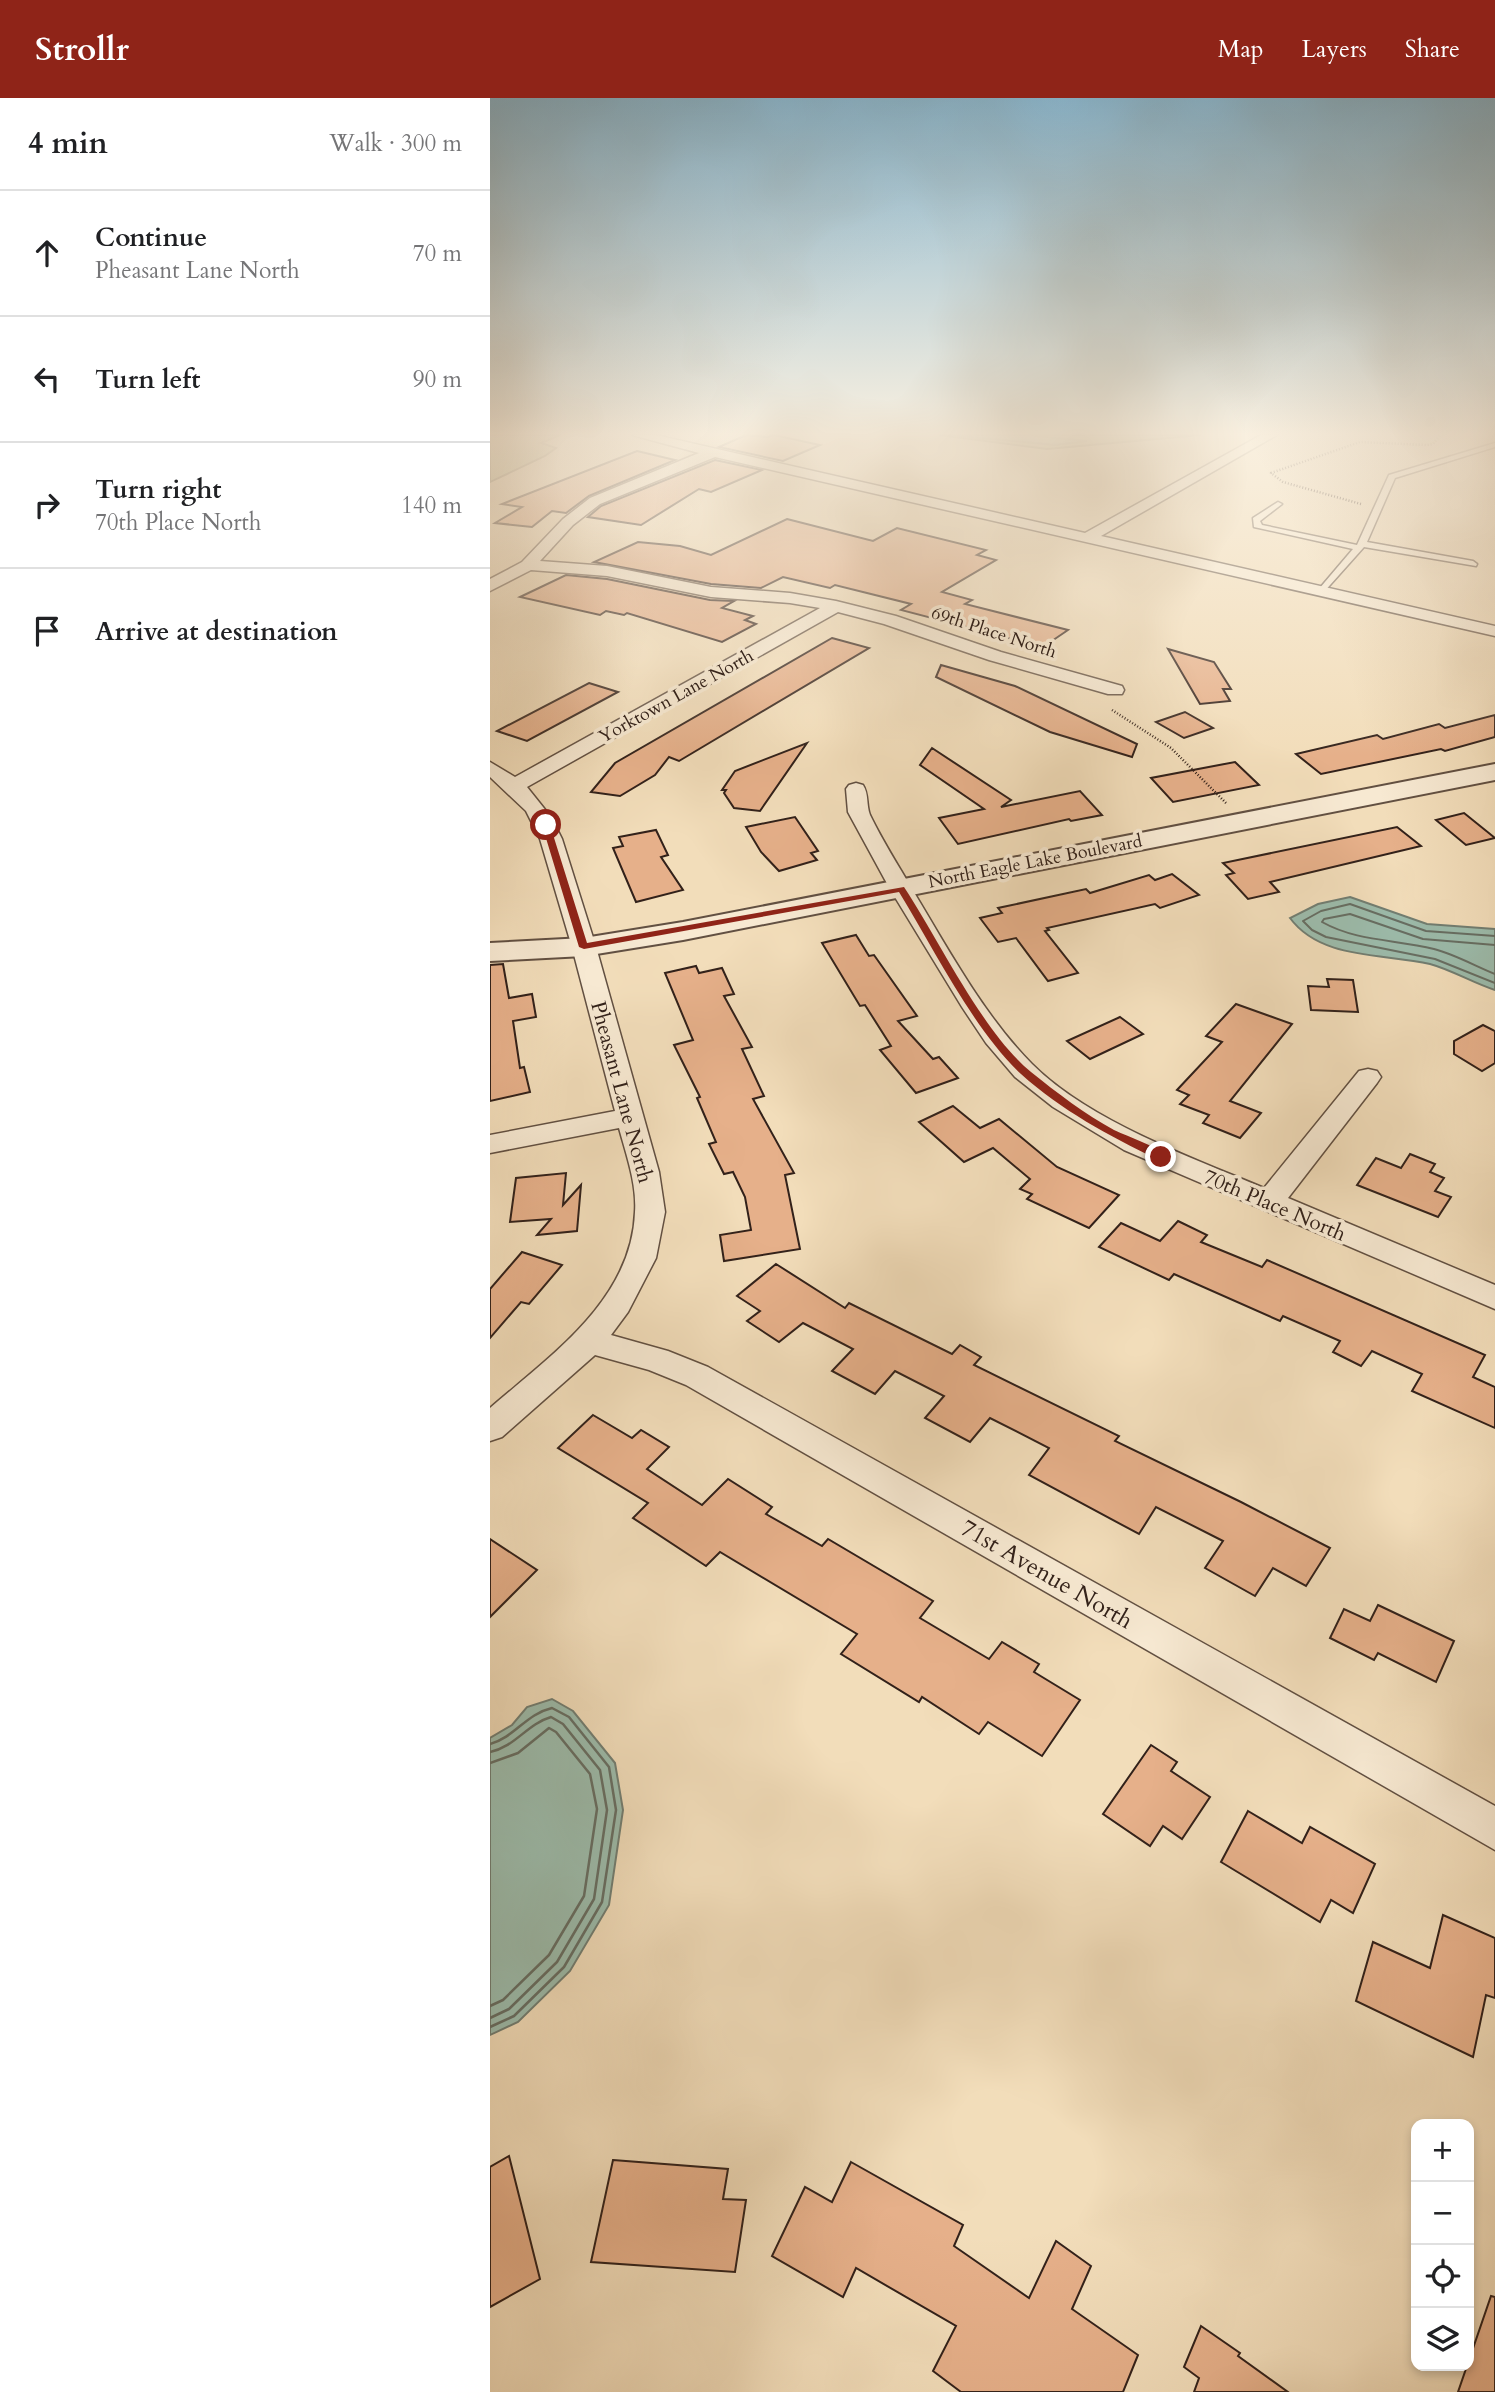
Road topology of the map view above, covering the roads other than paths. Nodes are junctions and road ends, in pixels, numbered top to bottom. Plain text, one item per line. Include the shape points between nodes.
1 (549, 542) edge
2 (1104, 542) edge
3 (1339, 542) edge
4 (1362, 542) edge
5 (1360, 546) junction
6 (1473, 564) dead end
7 (528, 565) junction
8 (490, 586) edge
9 (1322, 591) junction
10 (836, 606) junction
11 (1495, 631) edge
12 (1115, 690) road end
13 (490, 768) edge
14 (1495, 772) edge
15 (515, 785) junction
16 (856, 789) dead end
17 (901, 889) junction
18 (584, 947) junction
19 (490, 952) edge
20 (1368, 1077) dead end
21 (629, 1117) junction
22 (490, 1144) edge
23 (1269, 1202) junction
24 (1495, 1298) edge
25 (589, 1341) junction
26 (490, 1428) edge
27 (1495, 1829) edge

1 - 7 street
2 - 9 street
3 - 5 lane
4 - 5 lane
5 - 6 lane
5 - 9 lane
7 - 8 street
7 - 10 street, 69th Place North via 607,571 711,592
9 - 11 street
10 - 12 street, 69th Place North
10 - 15 street, Yorktown Lane North
13 - 15 street, Pheasant Lane North
14 - 17 street, North Eagle Lake Boulevard
15 - 18 street, Pheasant Lane North via 546,825
16 - 17 street, 70th Place North via 858,812
17 - 18 street, North Eagle Lake Boulevard
17 - 23 street, 70th Place North via 981,1017 1024,1071 1109,1131
18 - 19 street, North Eagle Lake Boulevard
18 - 21 street, Pheasant Lane North
20 - 23 street
21 - 22 street
21 - 25 street, Pheasant Lane North via 645,1172 650,1212 641,1258 617,1304
23 - 24 street, 70th Place North
25 - 26 street, Pheasant Lane North
25 - 27 street, 71st Avenue North via 698,1376

